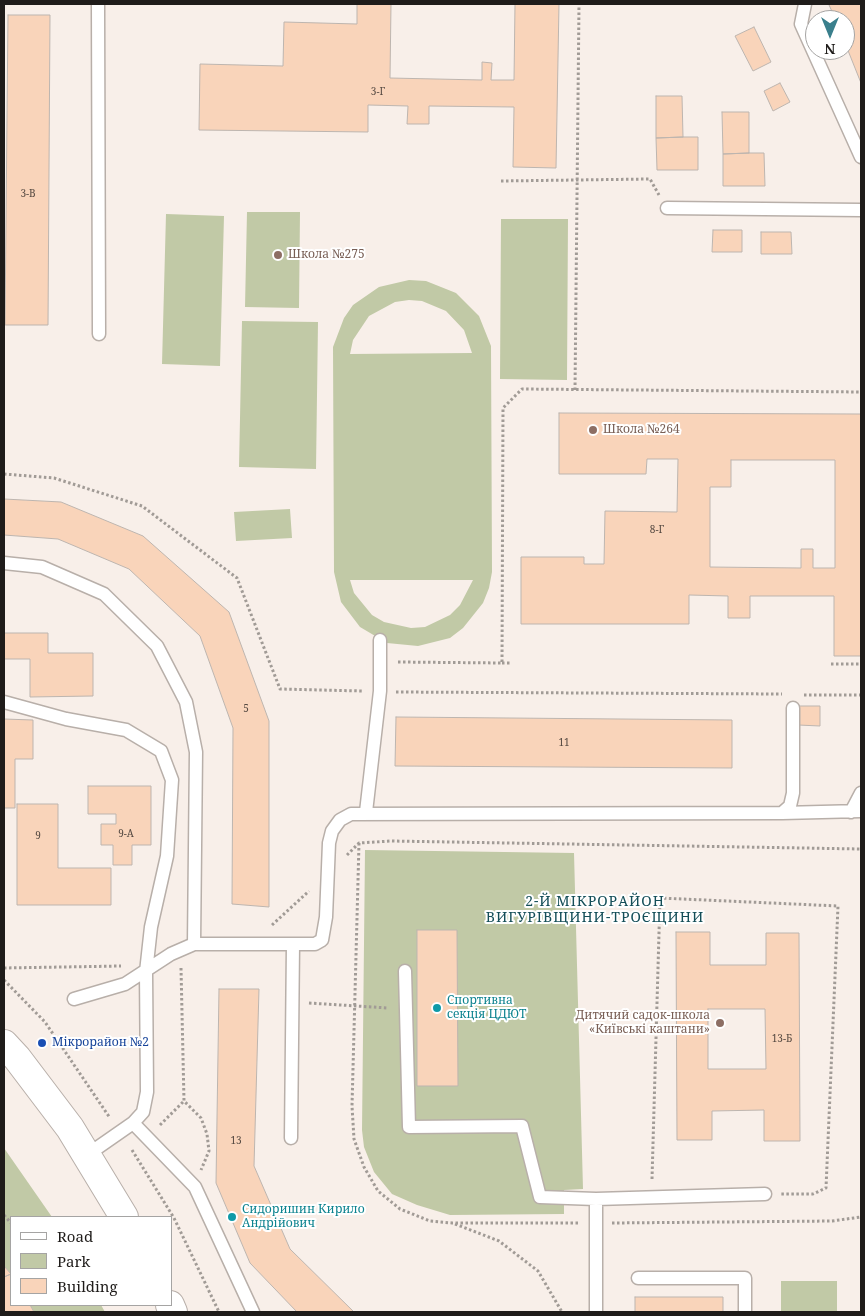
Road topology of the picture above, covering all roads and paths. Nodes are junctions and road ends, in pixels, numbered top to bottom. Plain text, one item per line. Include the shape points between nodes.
1 (98, 4) edge
2 (579, 4) edge
3 (805, 4) edge
4 (861, 157) edge
5 (502, 181) dead end
6 (577, 181) junction
7 (667, 208) joint
8 (861, 210) edge
9 (99, 334) dead end
10 (574, 390) junction
11 (861, 392) edge
12 (4, 474) edge
13 (4, 563) edge
14 (380, 640) dead end
15 (380, 662) junction
16 (502, 663) junction
17 (510, 663) dead end
18 (831, 664) dead end
19 (861, 664) edge
20 (380, 691) junction
21 (784, 694) dead end
22 (794, 694) dead end
23 (861, 695) edge
24 (4, 702) edge
25 (793, 708) dead end
26 (861, 793) edge
27 (856, 811) edge
28 (366, 812) junction
29 (782, 813) junction
30 (861, 849) edge
31 (328, 875) junction
32 (267, 930) dead end
33 (194, 944) junction
34 (293, 944) junction
35 (181, 950) junction
36 (126, 965) dead end
37 (4, 968) edge
38 (405, 971) dead end
39 (146, 972) junction
40 (74, 999) dead end
41 (292, 1002) junction
42 (406, 1009) junction
43 (4, 1044) edge
44 (133, 1123) junction
45 (291, 1138) dead end
46 (87, 1155) junction
47 (194, 1187) junction
48 (765, 1194) joint
49 (652, 1198) junction
50 (596, 1199) junction
51 (123, 1216) edge
52 (452, 1223) dead end
53 (638, 1278) dead end
54 (253, 1312) edge
55 (562, 1312) edge
56 (596, 1312) edge
57 (745, 1312) edge

1 - 9 lane
2 - 6 path
3 - 4 lane via 801,24
5 - 6 path
6 - 7 path via 650,179
6 - 10 path
7 - 8 lane
10 - 11 path
10 - 16 path via 522,389 504,408
12 - 20 path via 54,478 142,506 237,578 280,690
13 - 33 lane via 42,567 104,594 157,646 186,702 196,752
14 - 15 lane
15 - 16 path
15 - 20 lane
16 - 17 path
18 - 19 path
20 - 21 path
20 - 28 lane
22 - 23 path
24 - 39 lane via 66,719 126,730 161,751 172,780 171,799 167,856 151,927
25 - 29 lane via 793,793 790,806
26 - 27 lane
27 - 29 lane
28 - 29 lane
28 - 31 lane via 340,820 332,831
30 - 31 path via 392,841 359,843
31 - 32 path
31 - 34 lane via 322,940 315,944
33 - 34 lane
33 - 35 lane
34 - 41 lane
35 - 39 lane
35 - 47 path via 184,1100 201,1118 209,1150
36 - 37 path
38 - 42 lane
39 - 40 lane via 125,984
39 - 44 lane via 147,1092 143,1112
41 - 42 path
41 - 45 lane
42 - 50 lane via 409,1127 522,1126 540,1198
43 - 46 street via 70,1128
44 - 46 lane
44 - 47 lane
46 - 51 street
47 - 54 lane
48 - 49 lane
48 - 49 path via 813,1194 826,1188 838,906 660,898
49 - 50 lane
50 - 56 lane
52 - 55 path via 499,1241 538,1271
53 - 57 lane via 745,1278

